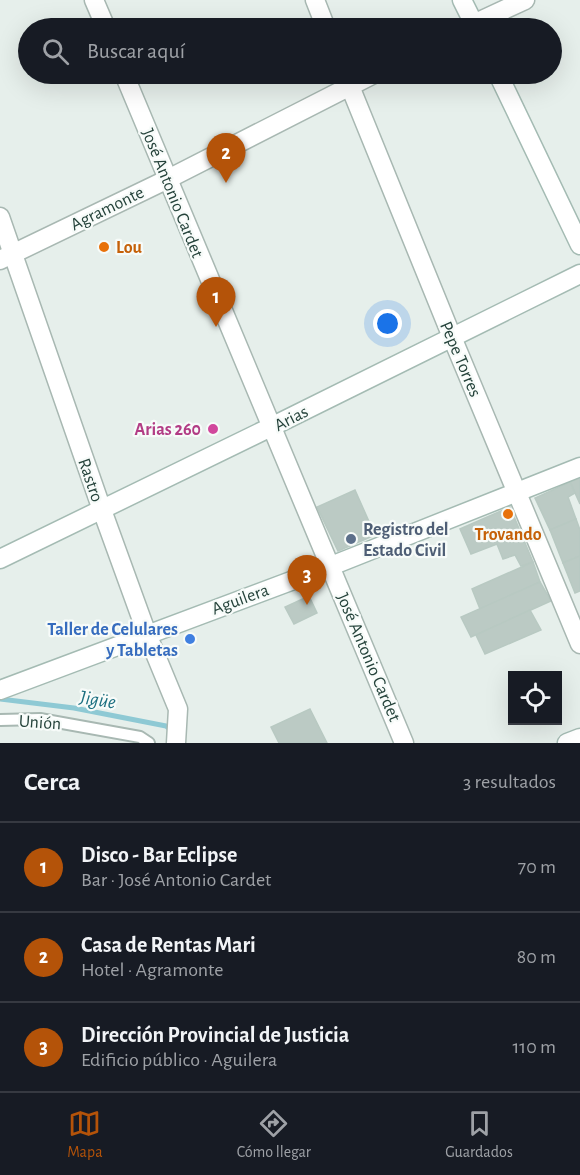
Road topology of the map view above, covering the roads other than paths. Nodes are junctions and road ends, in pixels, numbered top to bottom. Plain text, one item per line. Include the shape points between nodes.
1 (94, 0) edge
2 (315, 0) edge
3 (462, 0) edge
4 (525, 0) edge
5 (102, 18) edge
6 (323, 18) edge
7 (469, 18) edge
8 (490, 18) edge
9 (128, 84) edge
10 (339, 84) edge
11 (350, 84) edge
12 (503, 84) edge
13 (168, 179) junction
14 (0, 217) edge
15 (580, 245) edge
16 (6, 257) edge
17 (580, 274) edge
18 (452, 337) junction
19 (271, 427) junction
20 (580, 467) edge
21 (517, 492) junction
22 (102, 510) junction
23 (0, 559) edge
24 (331, 566) junction
25 (147, 634) junction
26 (580, 644) edge
27 (2, 689) edge
28 (0, 720) edge
29 (580, 738) edge
30 (149, 743) edge
31 (176, 743) edge
32 (404, 743) edge
33 (567, 743) edge

1 - 5 street
2 - 6 street
3 - 7 street
4 - 8 street
9 - 13 street, José Antonio Cardet
10 - 13 street, Agramonte
11 - 18 street, Pepe Torres
12 - 15 street
13 - 16 street, Agramonte
13 - 19 street, José Antonio Cardet
14 - 16 street, Rastro
16 - 22 street, Rastro
17 - 18 street, Arias
18 - 19 street, Arias
18 - 21 street, Pepe Torres
19 - 22 street, Arias
19 - 24 street, José Antonio Cardet
20 - 21 street, Aguilera
21 - 24 street, Aguilera
21 - 26 street, Pepe Torres
22 - 23 street, Arias
22 - 25 street, Rastro
24 - 25 street, Aguilera
24 - 32 street, José Antonio Cardet
25 - 27 street, Aguilera
25 - 31 street, Rastro via 178,709
28 - 30 lane, Unión via 40,719 140,737
29 - 33 street

